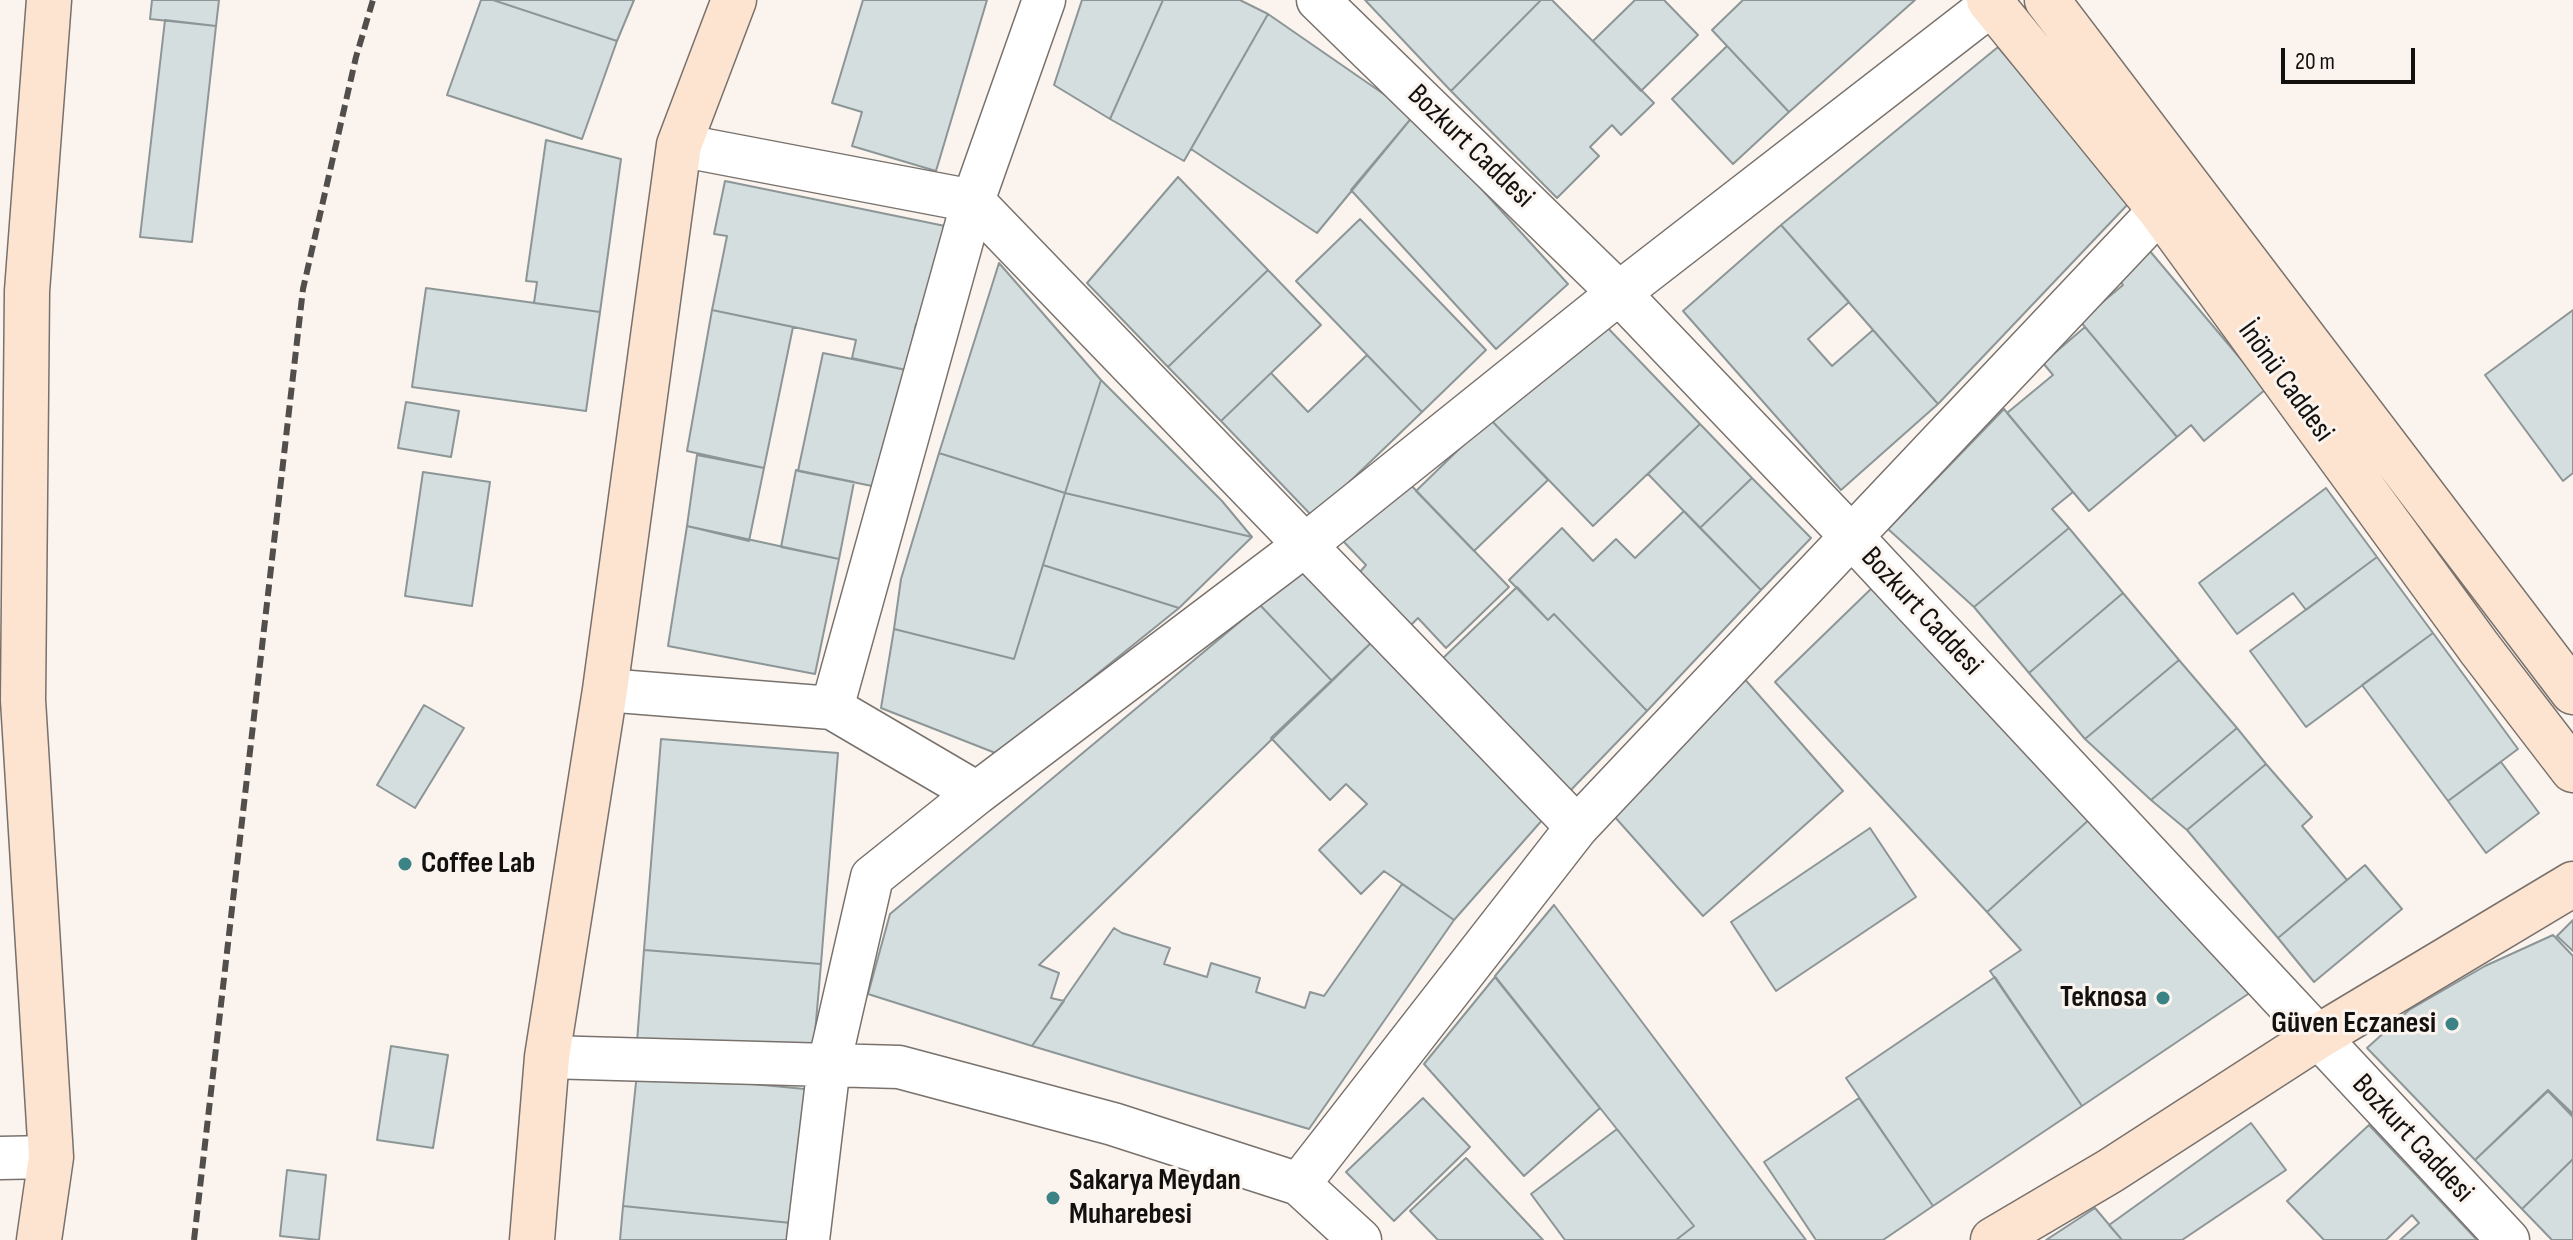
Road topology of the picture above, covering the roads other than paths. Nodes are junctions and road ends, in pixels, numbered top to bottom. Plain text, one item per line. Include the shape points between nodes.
1 (49, 0) edge
2 (734, 0) edge
3 (1044, 0) edge
4 (1318, 0) edge
5 (2047, 0) edge
6 (1991, 2) edge
7 (679, 145) junction
8 (973, 201) junction
9 (2160, 210) junction
10 (1619, 293) junction
11 (13, 398) edge
12 (1853, 538) junction
13 (1305, 545) junction
14 (605, 690) junction
15 (2573, 692) edge
16 (832, 708) junction
17 (2573, 770) edge
18 (977, 793) junction
19 (1577, 827) junction
20 (2573, 884) edge
21 (2316, 1038) junction
22 (547, 1057) junction
23 (829, 1065) junction
24 (51, 1157) junction
25 (0, 1158) edge
26 (1299, 1184) junction
27 (39, 1240) edge
28 (532, 1240) edge
29 (808, 1240) edge
30 (1360, 1240) edge
31 (1993, 1240) edge
32 (2508, 1240) edge

1 - 11 street via 27,291
2 - 7 street
3 - 8 street
4 - 10 street, Bozkurt Caddesi
5 - 15 street, İnönü Caddesi
6 - 9 street, İnönü Caddesi
6 - 10 street
7 - 8 street
7 - 14 street
8 - 13 street
8 - 16 street
9 - 12 street
9 - 17 street, İnönü Caddesi
10 - 12 street, Bozkurt Caddesi
10 - 13 street
11 - 24 street via 23,700
12 - 19 street
12 - 21 street, Bozkurt Caddesi
13 - 18 street
13 - 19 street
14 - 16 street
14 - 22 street
16 - 18 street
18 - 23 street via 872,877
19 - 26 street
20 - 21 street
21 - 31 street
21 - 32 street, Bozkurt Caddesi
22 - 23 street
22 - 28 street
23 - 26 street via 899,1067 1113,1124
23 - 29 street
24 - 25 street
24 - 27 street
26 - 30 street

